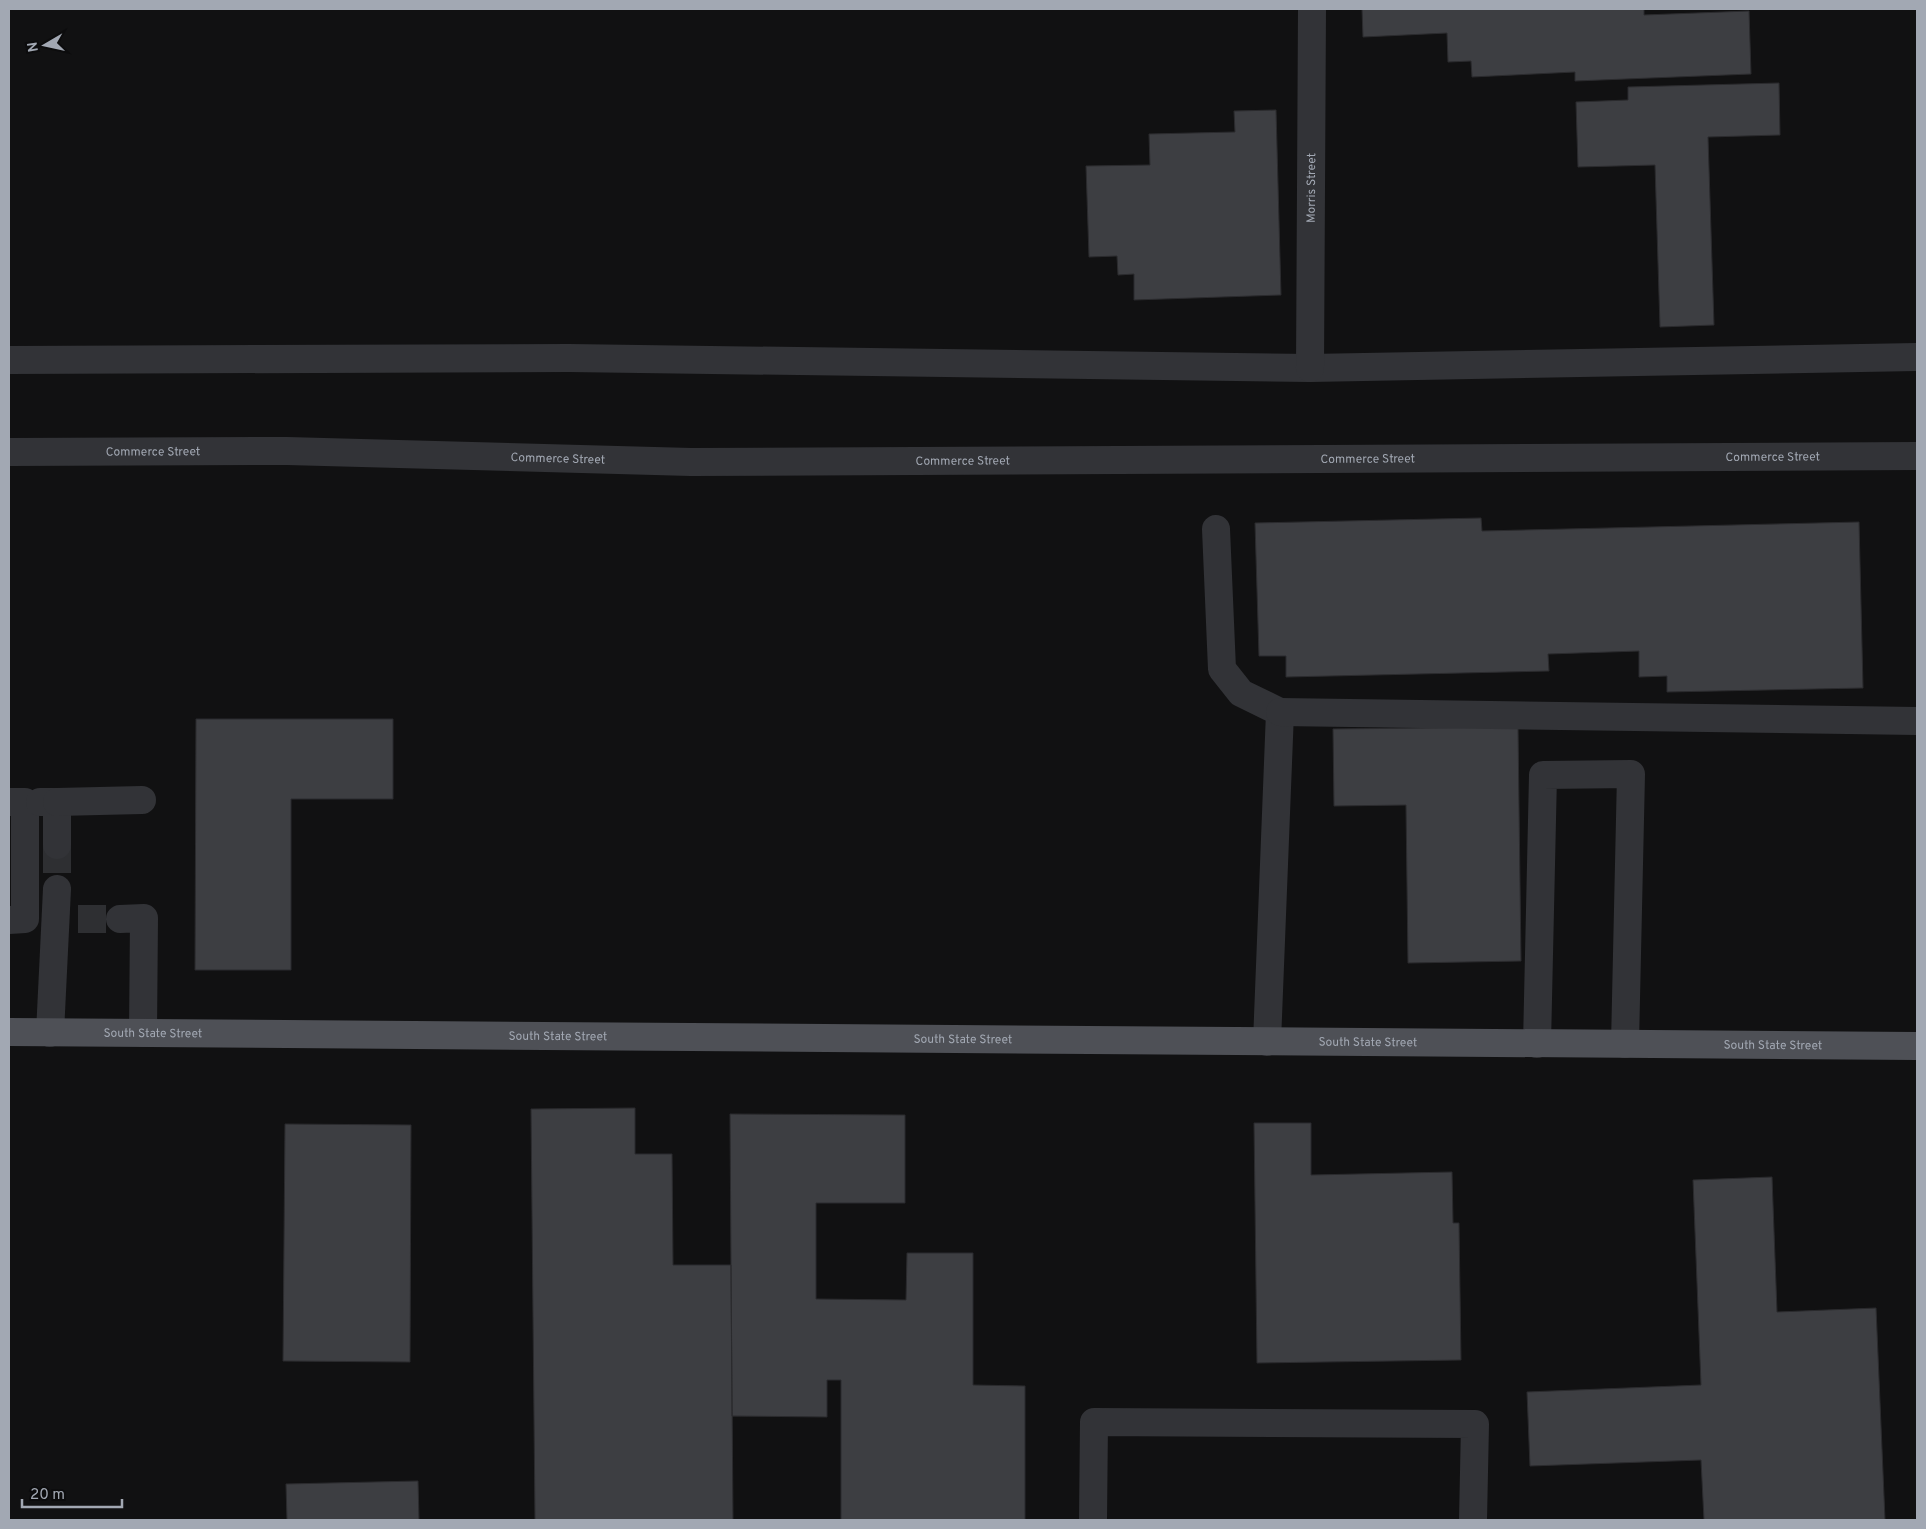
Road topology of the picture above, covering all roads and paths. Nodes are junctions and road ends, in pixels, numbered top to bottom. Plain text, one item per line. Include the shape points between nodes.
1 (1312, 9) edge
2 (1917, 357) edge
3 (9, 360) edge
4 (1310, 368) junction
5 (9, 452) edge
6 (1917, 456) edge
7 (1216, 529) dead end
8 (1280, 712) junction
9 (1917, 721) edge
10 (142, 800) dead end
11 (17, 802) edge
12 (57, 802) junction
13 (57, 845) tunnel mouth
14 (57, 888) tunnel mouth
15 (67, 918) junction
16 (120, 919) tunnel mouth
17 (17, 920) edge
18 (9, 1032) edge
19 (50, 1033) junction
20 (143, 1033) junction
21 (1267, 1042) junction
22 (1538, 1044) junction
23 (1626, 1044) junction
24 (1917, 1046) edge
25 (1094, 1520) edge
26 (1473, 1520) edge

1 - 4 street, Morris Street
2 - 4 street
3 - 4 street via 569,358
5 - 6 street, Commerce Street via 287,450 691,462
7 - 8 street via 1222,670 1241,693
8 - 9 street
8 - 21 street
10 - 12 street
11 - 12 street
11 - 17 street
12 - 13 street
14 - 15 street
15 - 17 street
15 - 19 street
16 - 20 street via 144,918
18 - 19 main road, South State Street
19 - 20 main road, South State Street
20 - 21 main road, South State Street
21 - 22 main road, South State Street
22 - 23 main road, South State Street
22 - 23 street via 1543,775 1631,774
23 - 24 main road, South State Street
25 - 26 street via 1094,1422 1475,1424

